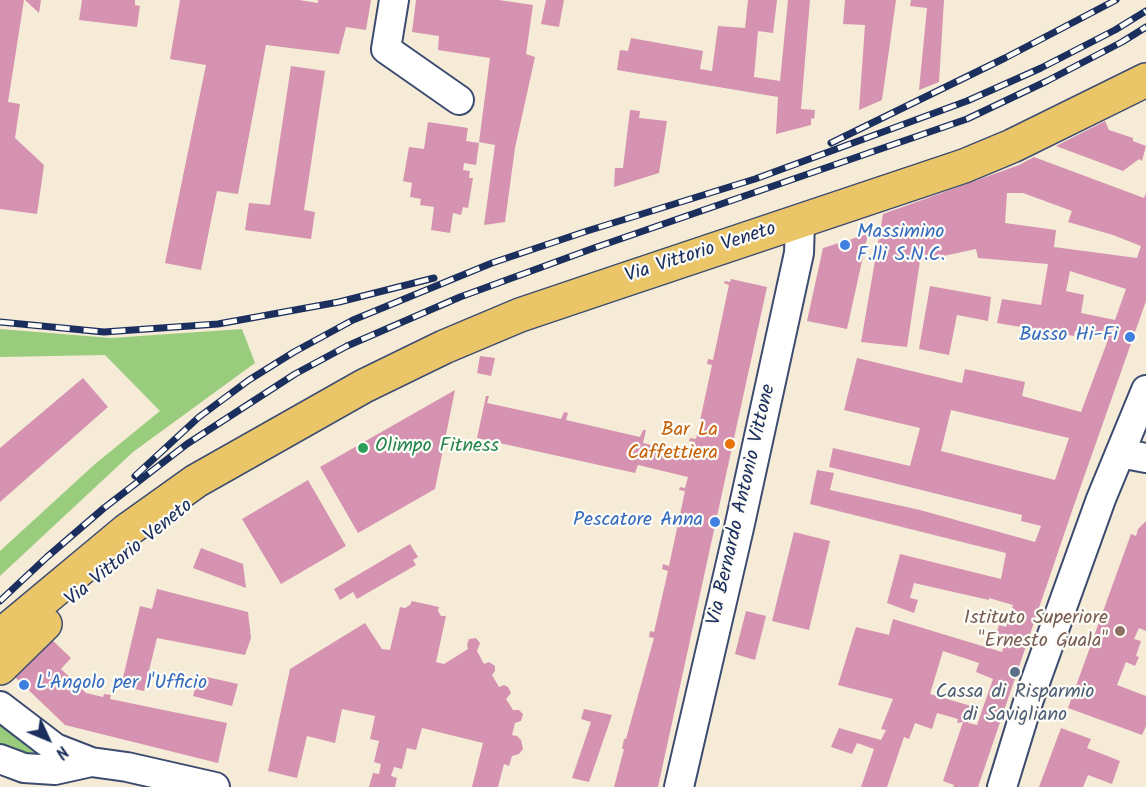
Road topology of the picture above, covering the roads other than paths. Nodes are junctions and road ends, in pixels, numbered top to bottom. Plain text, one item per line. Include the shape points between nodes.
1 (394, 0) edge
2 (1146, 80) edge
3 (459, 100) dead end
4 (800, 221) junction
5 (1146, 390) edge
6 (262, 443) junction
7 (1133, 455) edge
8 (0, 636) edge
9 (0, 668) edge
10 (0, 706) edge
11 (0, 759) edge
12 (0, 768) edge
13 (86, 774) edge
14 (15, 787) edge
15 (215, 787) edge
16 (680, 787) edge
17 (1002, 787) edge

1 - 3 street via 386,49
2 - 4 main road, Via Vittorio Veneto via 964,166
4 - 6 main road, Via Vittorio Veneto via 520,315 444,346
4 - 16 street, Via Bernardo Antonio Vittone via 799,253
5 - 7 street
6 - 8 main road, Via Vittorio Veneto via 196,481 126,531
6 - 9 main road, Via Vittorio Veneto via 226,478 75,596
7 - 17 street via 1101,499 1029,699
10 - 13 street
11 - 13 street via 24,768
12 - 14 street
13 - 15 street via 127,766

